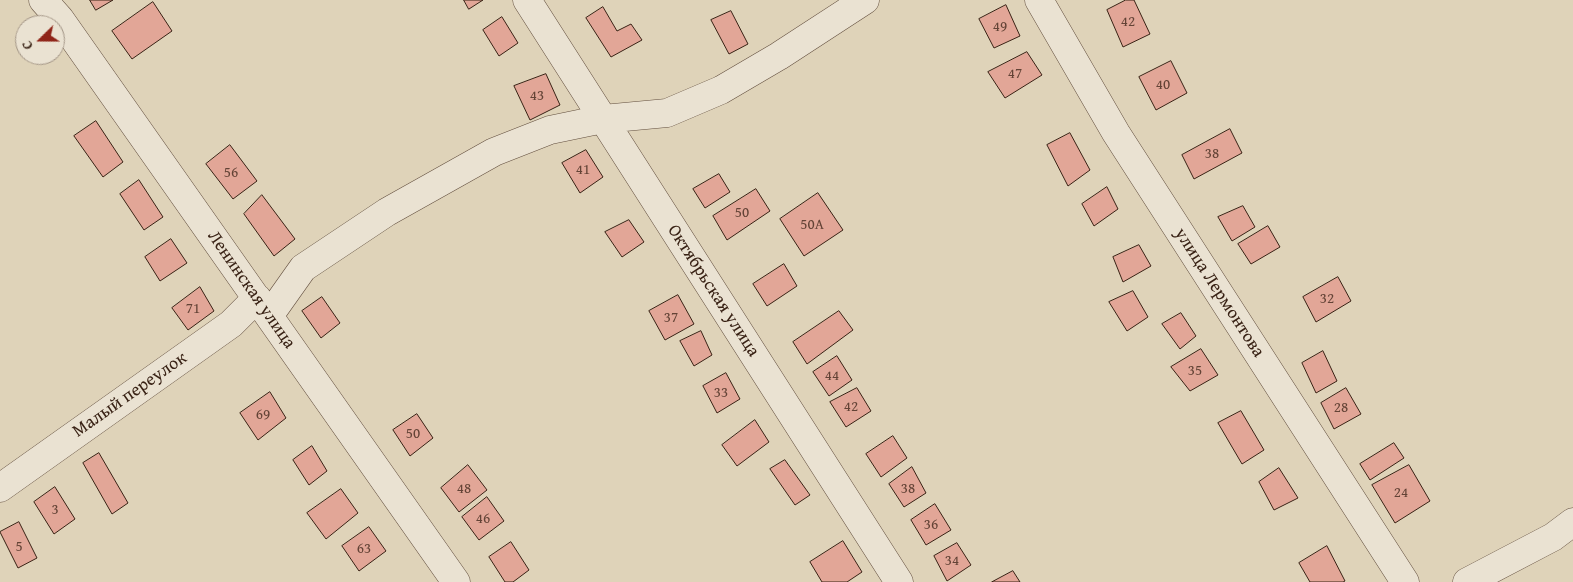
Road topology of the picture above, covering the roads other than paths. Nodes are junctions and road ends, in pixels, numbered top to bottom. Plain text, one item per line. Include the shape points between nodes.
1 (43, 0) edge
2 (527, 0) edge
3 (865, 0) edge
4 (1039, 0) edge
5 (603, 119) junction
6 (263, 307) junction
7 (0, 488) edge
8 (1573, 522) edge
9 (456, 582) edge
10 (899, 582) edge
11 (1405, 582) edge
12 (1467, 582) edge

1 - 6 street, Ленинская улица via 60,19
2 - 5 street, Октябрьская улица
3 - 5 street, Малый переулок via 721,90 667,114
4 - 11 street, улица Лермонтова via 1116,133
5 - 6 street, Малый переулок via 550,130 494,152 387,212 303,268
5 - 10 street, Октябрьская улица
6 - 7 street, Малый переулок via 231,324
6 - 9 street, Ленинская улица
8 - 12 street via 1553,537

